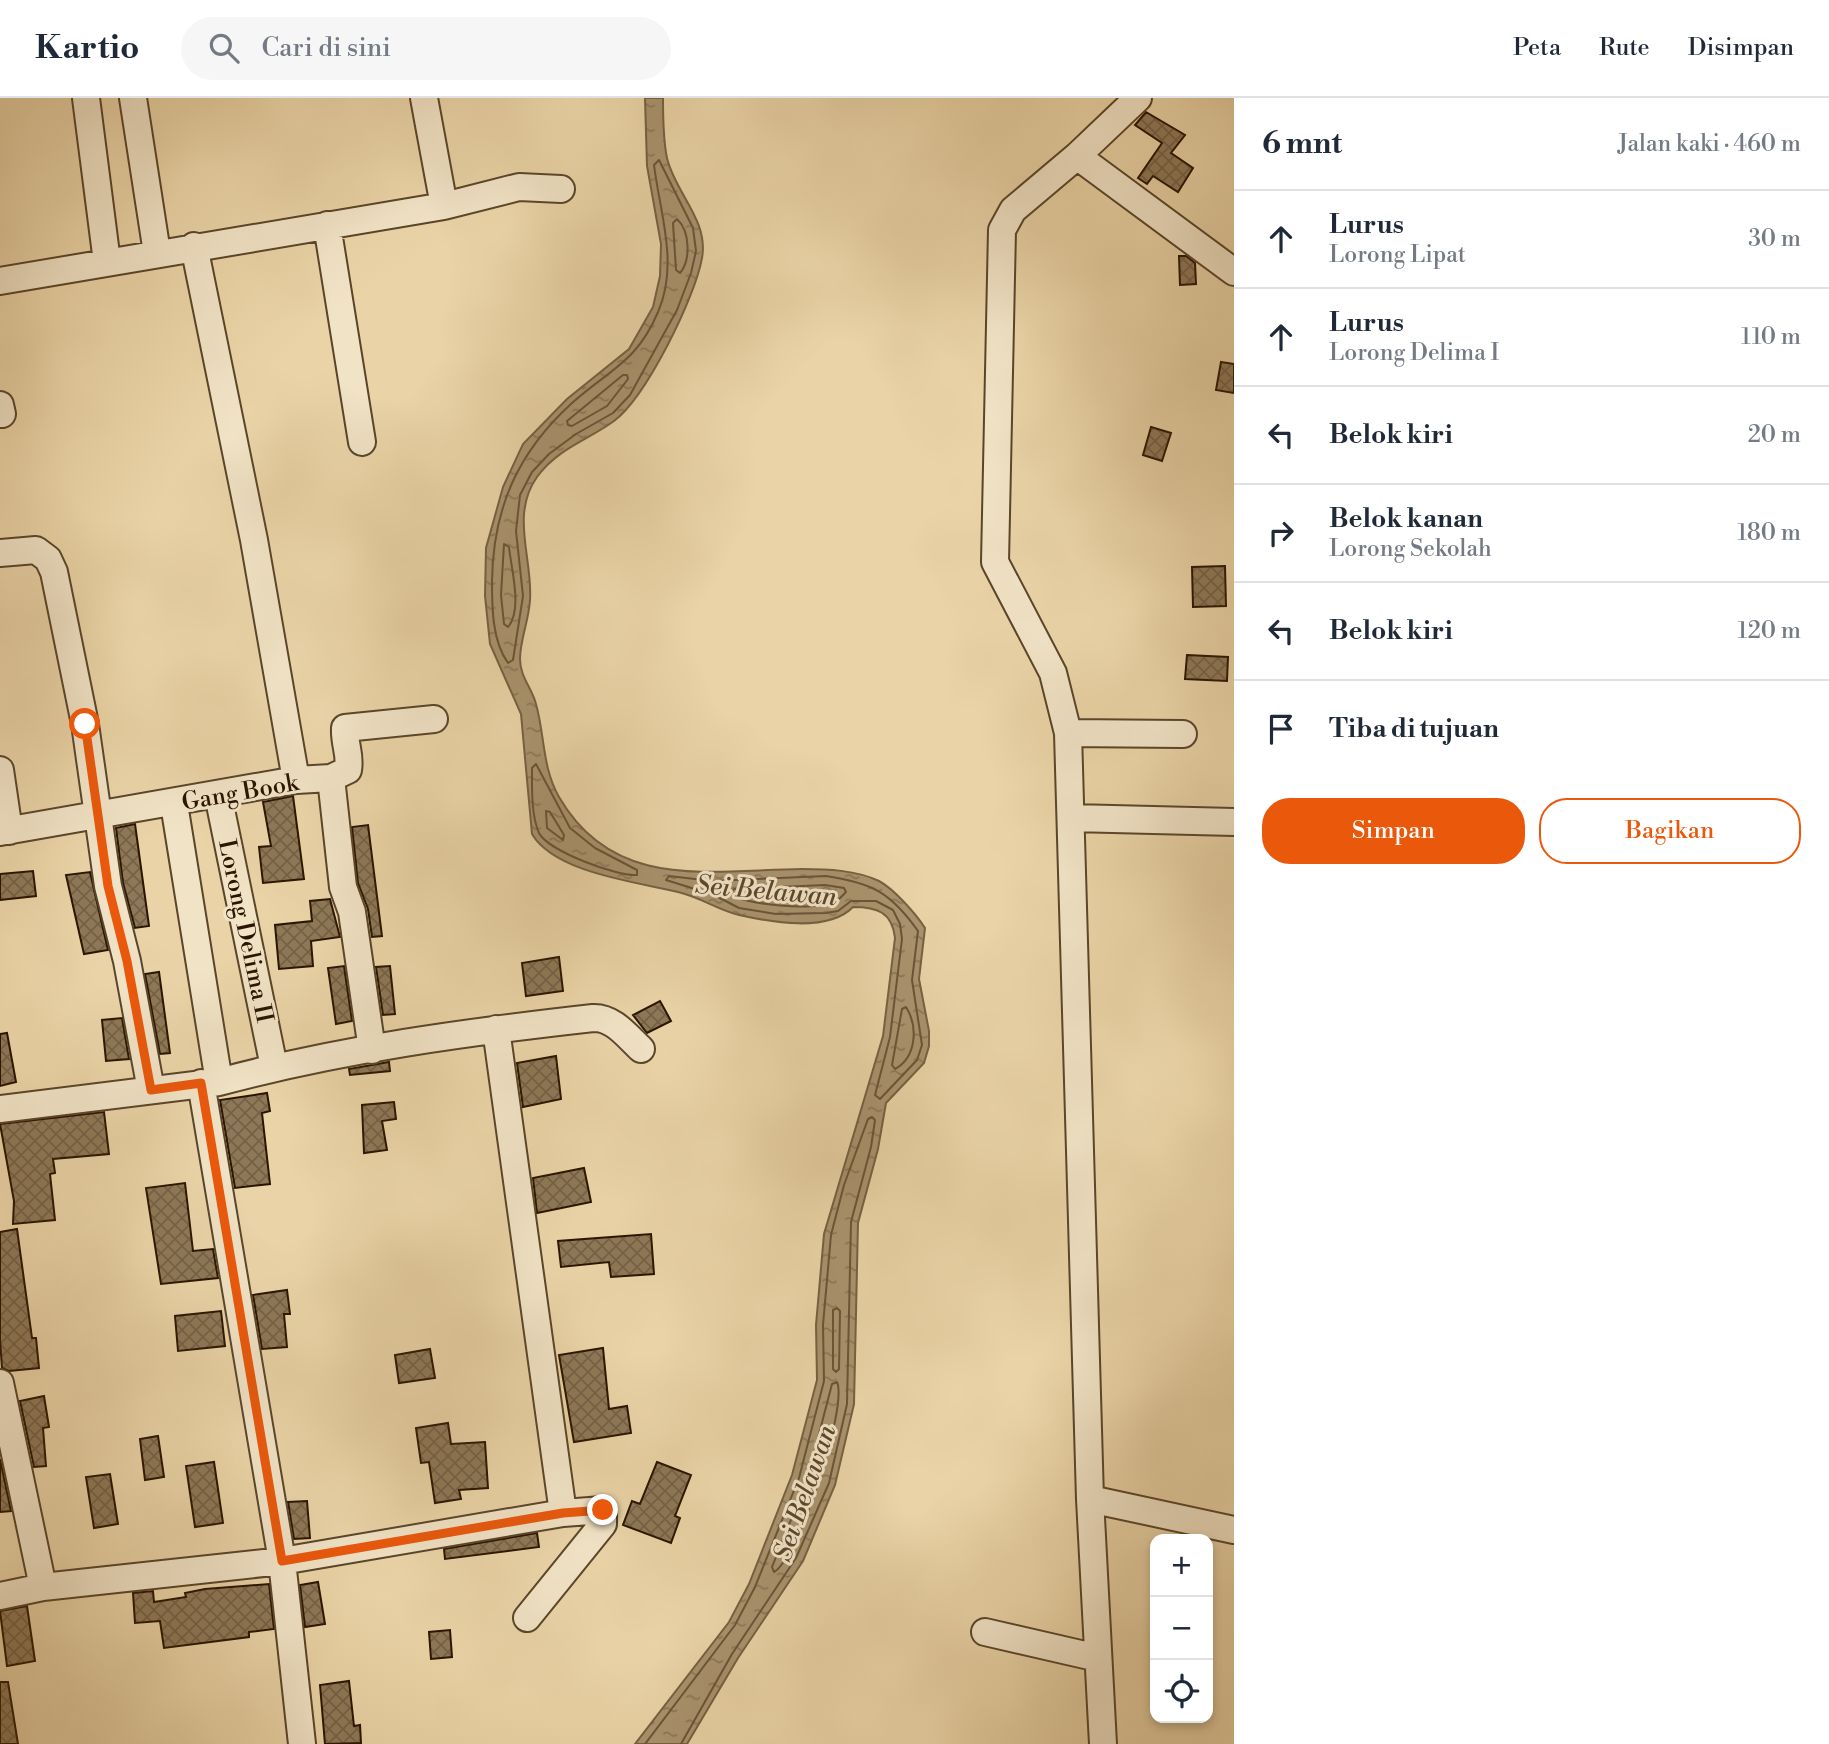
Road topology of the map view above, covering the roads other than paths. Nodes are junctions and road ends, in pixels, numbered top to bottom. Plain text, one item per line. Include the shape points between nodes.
1 (86, 98) edge
2 (133, 98) edge
3 (424, 98) edge
4 (1138, 98) edge
5 (1077, 156) junction
6 (561, 189) dead end
7 (444, 206) junction
8 (327, 225) junction
9 (194, 246) junction
10 (157, 253) junction
11 (107, 262) junction
12 (1234, 272) edge
13 (0, 281) edge
14 (362, 442) dead end
15 (0, 553) edge
16 (433, 719) dead end
17 (1068, 733) junction
18 (1183, 734) dead end
19 (0, 770) edge
20 (331, 778) junction
21 (296, 780) junction
22 (218, 795) junction
23 (174, 804) junction
24 (98, 814) junction
25 (1072, 818) junction
26 (1234, 822) edge
27 (5, 831) edge
28 (496, 1029) junction
29 (641, 1049) dead end
30 (372, 1050) junction
31 (274, 1067) junction
32 (210, 1083) junction
33 (151, 1090) junction
34 (0, 1109) edge
35 (0, 1383) edge
36 (1090, 1499) junction
37 (563, 1513) junction
38 (1234, 1530) edge
39 (282, 1561) junction
40 (43, 1587) junction
41 (0, 1596) edge
42 (527, 1618) dead end
43 (985, 1632) dead end
44 (1098, 1658) junction
45 (302, 1744) edge
46 (1103, 1744) edge

1 - 11 street
2 - 10 street
3 - 7 street
4 - 5 street
5 - 12 street
5 - 17 street via 1013,210 1002,230 995,549 997,571 1054,673
6 - 7 street via 519,187
7 - 8 street
8 - 9 street
8 - 14 street
9 - 10 street
9 - 21 street via 254,540
10 - 11 street
11 - 13 street
15 - 24 street via 36,550 48,559 54,572
16 - 20 street, Gang Book via 345,728 351,758 348,770
17 - 18 street
17 - 25 street
19 - 27 street
20 - 21 street, Gang Book
20 - 30 street
21 - 22 street, Gang Book
22 - 23 street, Gang Book
22 - 31 street, Lorong Delima II
23 - 24 street, Gang Book
23 - 32 street
24 - 27 street, Gang Book
24 - 33 street via 108,886
25 - 26 street
25 - 36 street
28 - 29 street via 603,1018
28 - 30 street
28 - 37 street
30 - 31 street
31 - 32 street
32 - 33 street
32 - 39 street
33 - 34 street
35 - 40 street
36 - 38 street
36 - 44 street
37 - 39 street
37 - 42 street via 600,1509 605,1519
39 - 40 street
39 - 45 street
40 - 41 street
43 - 44 street
44 - 46 street

